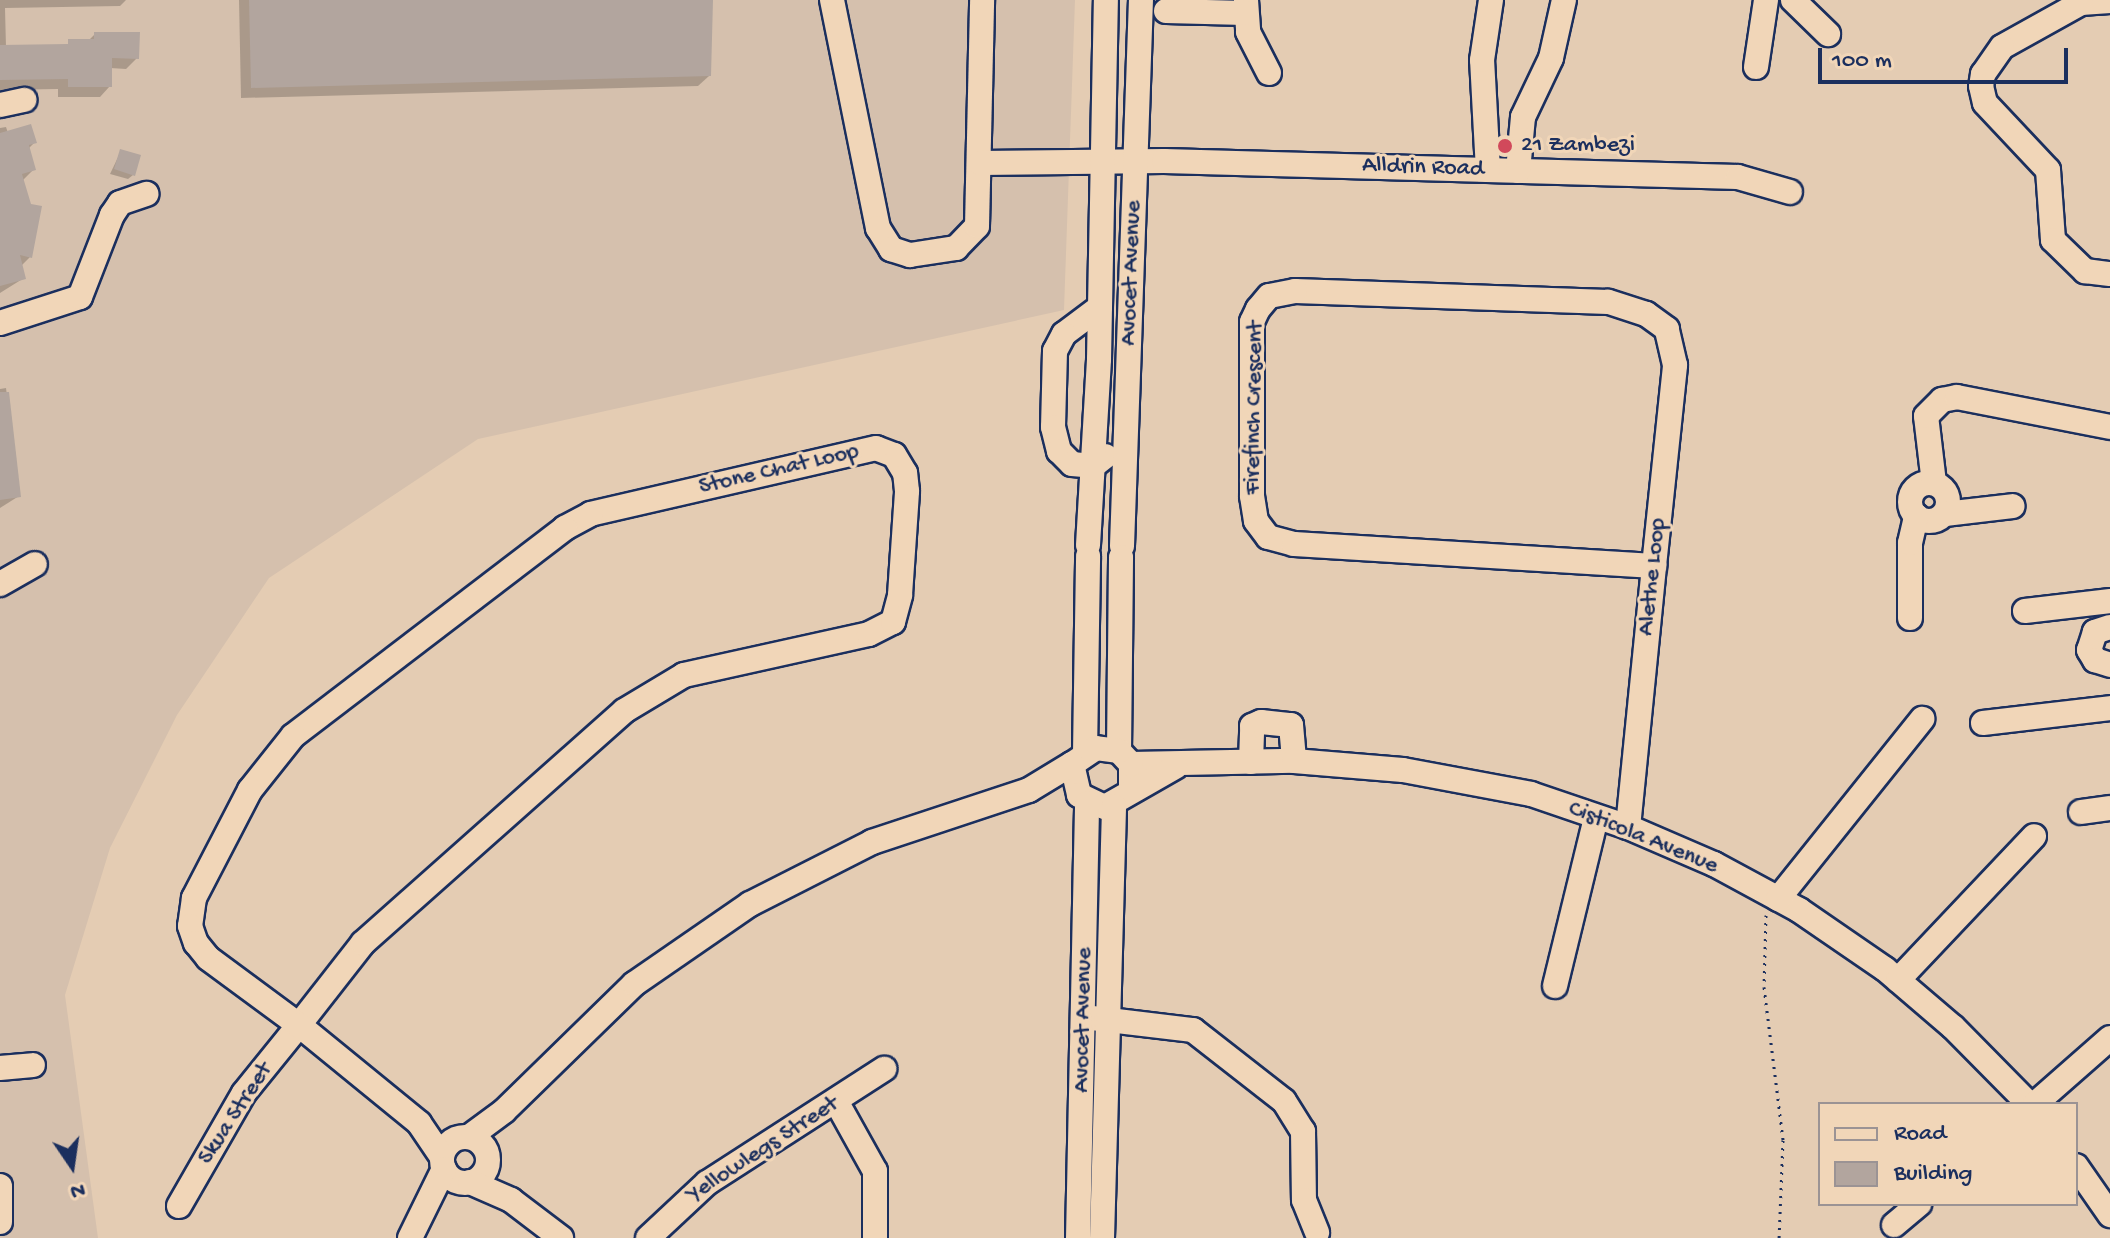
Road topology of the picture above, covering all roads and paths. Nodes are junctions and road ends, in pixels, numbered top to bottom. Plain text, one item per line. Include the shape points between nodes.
1 (832, 0) edge
2 (982, 0) edge
3 (1106, 0) edge
4 (1141, 0) edge
5 (1491, 0) edge
6 (1564, 0) edge
7 (1766, 0) edge
8 (1793, 0) edge
9 (2110, 1) edge
10 (1246, 6) edge
11 (1166, 11) dead end
12 (1828, 34) dead end
13 (1756, 67) dead end
14 (1269, 73) dead end
15 (24, 100) dead end
16 (0, 105) edge
17 (1136, 161) junction
18 (980, 163) junction
19 (1102, 164) junction
20 (1488, 170) junction
21 (1518, 171) junction
22 (1790, 192) dead end
23 (146, 194) dead end
24 (2110, 274) edge
25 (1100, 307) junction
26 (0, 323) edge
27 (1667, 329) joint
28 (1126, 418) junction
29 (2110, 427) edge
30 (1093, 466) junction
31 (1934, 483) junction
32 (2013, 506) dead end
33 (1945, 514) junction
34 (1916, 516) junction
35 (35, 564) dead end
36 (1654, 566) junction
37 (0, 584) edge
38 (2106, 602) edge
39 (2025, 611) dead end
40 (1910, 618) dead end
41 (2108, 627) edge
42 (2110, 665) edge
43 (2110, 708) edge
44 (1922, 719) dead end
45 (1983, 723) dead end
46 (1078, 759) junction
47 (1294, 761) junction
48 (1251, 762) junction
49 (1124, 777) junction
50 (1029, 790) junction
51 (1083, 799) junction
52 (2110, 808) edge
53 (2081, 812) dead end
54 (1596, 818) junction
55 (1628, 827) junction
56 (2034, 836) dead end
57 (1769, 894) junction
58 (1996, 897) dead end
59 (1903, 985) junction
60 (1555, 986) dead end
61 (1096, 1018) junction
62 (299, 1025) junction
63 (2110, 1038) edge
64 (33, 1065) dead end
65 (0, 1068) edge
66 (884, 1069) dead end
67 (836, 1101) junction
68 (2023, 1101) edge
69 (465, 1161) junction
70 (2078, 1169) edge
71 (0, 1186) edge
72 (179, 1206) dead end
73 (1917, 1206) edge
74 (2110, 1215) edge
75 (0, 1222) edge
76 (1894, 1225) dead end
77 (1317, 1233) dead end
78 (410, 1238) edge
79 (561, 1238) edge
80 (648, 1238) edge
81 (875, 1238) edge
82 (1078, 1238) edge
83 (1102, 1238) edge
84 (1779, 1238) edge

1 - 18 street via 885,243 915,255 952,249 967,240 977,226
2 - 18 street
3 - 19 street, Avocet Avenue
4 - 17 street, Avocet Avenue
5 - 20 street via 1482,60
6 - 21 street via 1551,58 1523,117
7 - 13 street
8 - 12 street
9 - 24 street via 2081,3 2002,47 1981,86 1985,103 2048,170 2053,240 2085,271
10 - 11 street
10 - 14 street via 1248,32
15 - 16 street
17 - 19 street, Alldrin Road
17 - 20 street, Alldrin Road
17 - 28 street, Avocet Avenue
18 - 19 street, Alldrin Road
19 - 25 street, Avocet Avenue
20 - 21 street, Alldrin Road
21 - 22 street, Alldrin Road via 1738,177
23 - 26 street via 120,203 112,215 80,297
25 - 30 street, Avocet Avenue
25 - 30 street via 1064,334 1053,361 1057,447 1072,464
27 - 36 street, Alethe Loop via 1675,365
27 - 36 street, Firefinch Crescent via 1646,314 1608,302 1309,291 1269,296 1252,322 1252,496 1256,521 1268,537 1294,544
28 - 30 street via 1112,448
28 - 49 street, Avocet Avenue via 1121,552
29 - 31 street via 1957,397 1942,400 1926,416
30 - 46 street, Avocet Avenue
31 - 33 street via 1948,495
31 - 34 street via 1912,493 1910,506
32 - 33 street
33 - 34 street via 1928,521
34 - 40 street via 1910,543
35 - 37 street
36 - 55 street, Alethe Loop
38 - 39 street
38 - 41 street
41 - 42 street via 2095,632 2089,650 2095,660
43 - 45 street
44 - 57 street
46 - 49 street via 1096,748
46 - 50 street
46 - 51 street, Avocet Avenue
47 - 48 street, Cisticola Avenue
47 - 48 street via 1291,725 1261,722 1252,726
47 - 54 street, Cisticola Avenue via 1466,781 1531,794
48 - 49 street, Cisticola Avenue via 1181,764
49 - 51 street
49 - 61 street, Avocet Avenue
50 - 51 street
50 - 69 street via 872,842 750,904 634,984 504,1111
51 - 61 street, Avocet Avenue
52 - 53 street
54 - 55 street, Cisticola Avenue
54 - 60 street
55 - 57 street, Cisticola Avenue
56 - 59 street
57 - 59 street, Cisticola Avenue
57 - 84 path via 1762,949 1783,1140
58 - 59 street
59 - 68 street, Cisticola Avenue
61 - 77 street via 1193,1030 1295,1112 1305,1143 1304,1200
61 - 82 street, Avocet Avenue
61 - 83 street, Avocet Avenue
62 - 62 street, Stone Chat Loop via 363,943 406,900 644,695 684,675 869,634 893,622 900,595 907,491 905,473 894,455 876,448 591,514 565,528 293,736 250,790 194,898 190,926 208,958
62 - 69 street, Stone Chat Loop
62 - 72 street, Skua Street via 244,1093
63 - 68 street
64 - 65 street
66 - 67 street, Yellowlegs Street
67 - 80 street, Yellowlegs Street via 707,1183
67 - 81 street via 875,1171
69 - 78 street
69 - 79 street
70 - 74 street
71 - 75 street
73 - 76 street

